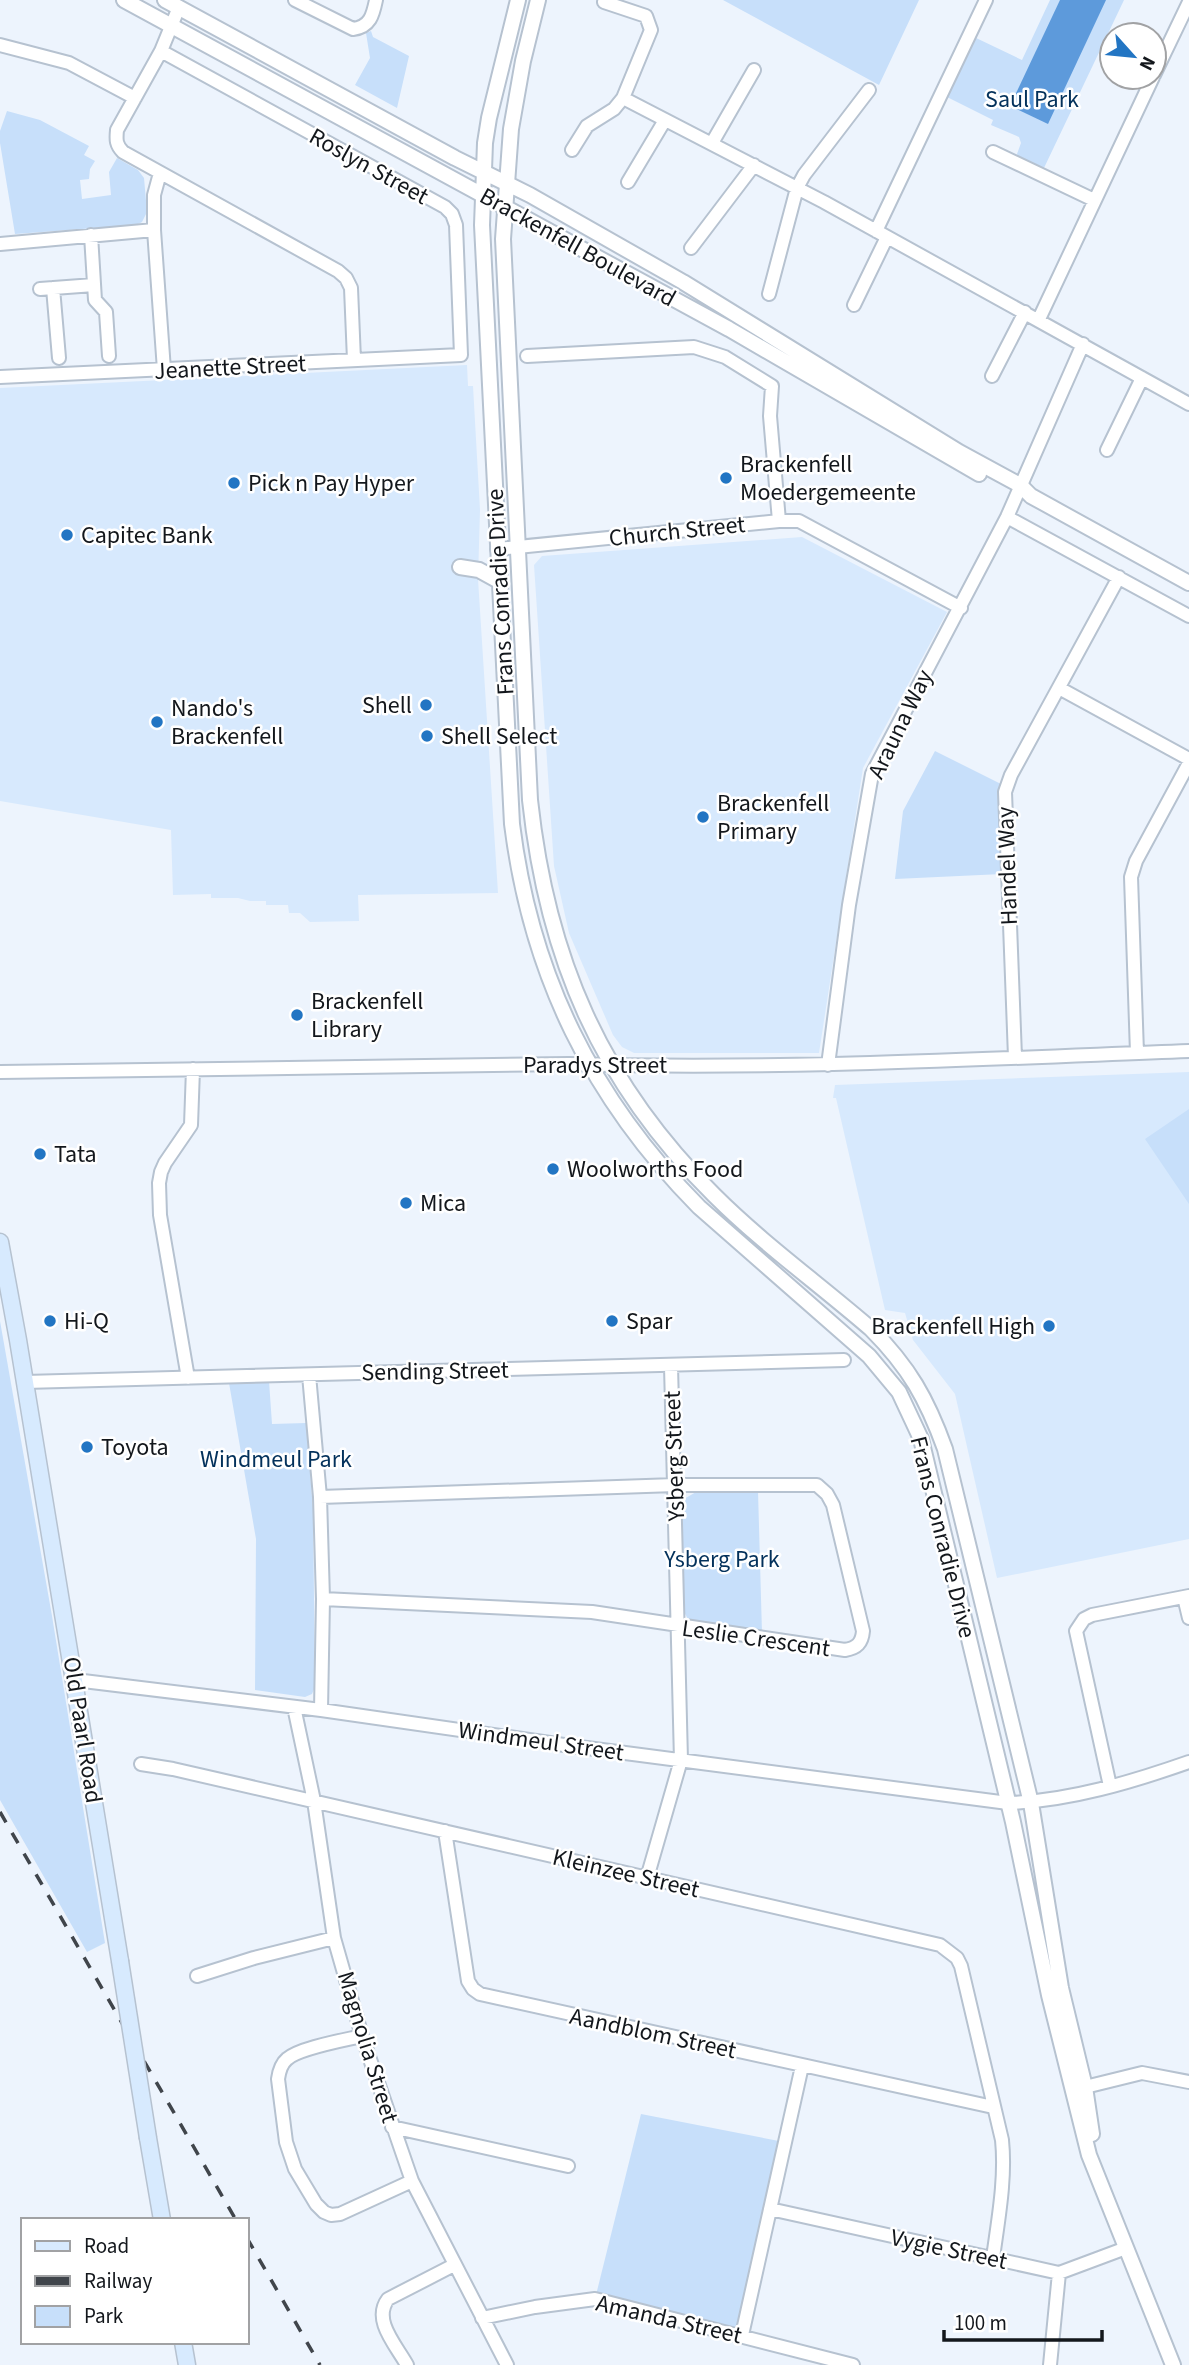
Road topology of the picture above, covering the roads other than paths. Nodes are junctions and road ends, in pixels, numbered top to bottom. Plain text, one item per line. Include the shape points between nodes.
1 (124, 0) edge
2 (165, 0) edge
3 (295, 0) edge
4 (376, 0) edge
5 (518, 0) edge
6 (538, 0) edge
7 (986, 0) edge
8 (604, 2) dead end
9 (1189, 2) edge
10 (179, 7) junction
11 (173, 25) junction
12 (0, 45) edge
13 (1168, 46) edge
14 (160, 51) junction
15 (754, 70) dead end
16 (869, 90) dead end
17 (1147, 91) edge
18 (135, 98) junction
19 (623, 99) junction
20 (665, 120) junction
21 (712, 143) junction
22 (572, 150) dead end
23 (993, 152) dead end
24 (754, 165) junction
25 (160, 173) junction
26 (484, 173) junction
27 (628, 182) dead end
28 (506, 184) junction
29 (797, 188) junction
30 (483, 195) junction
31 (1094, 200) junction
32 (505, 207) junction
33 (154, 230) junction
34 (882, 234) junction
35 (91, 235) junction
36 (0, 243) edge
37 (691, 248) dead end
38 (94, 285) junction
39 (769, 294) dead end
40 (854, 304) dead end
41 (1025, 312) junction
42 (1039, 319) junction
43 (1083, 344) junction
44 (461, 355) joint
45 (109, 356) dead end
46 (527, 356) dead end
47 (59, 358) dead end
48 (354, 360) junction
49 (164, 370) junction
50 (992, 376) dead end
51 (0, 377) edge
52 (1142, 379) junction
53 (1189, 404) edge
54 (1107, 450) dead end
55 (1023, 491) junction
56 (1007, 517) junction
57 (779, 521) junction
58 (518, 547) junction
59 (497, 549) junction
60 (460, 567) dead end
61 (1119, 577) junction
62 (499, 581) junction
63 (1189, 583) edge
64 (961, 608) junction
65 (1189, 616) edge
66 (1059, 688) junction
67 (1189, 761) edge
68 (1189, 1051) edge
69 (1137, 1053) junction
70 (1015, 1057) junction
71 (589, 1064) junction
72 (611, 1065) junction
73 (828, 1065) junction
74 (193, 1069) junction
75 (0, 1072) edge
76 (0, 1242) edge
77 (844, 1360) dead end
78 (671, 1366) junction
79 (309, 1374) junction
80 (188, 1378) junction
81 (25, 1382) junction
82 (674, 1485) junction
83 (320, 1497) junction
84 (1187, 1597) edge
85 (323, 1600) junction
86 (1189, 1618) edge
87 (678, 1627) junction
88 (75, 1680) junction
89 (294, 1707) junction
90 (321, 1710) junction
91 (681, 1760) junction
92 (1189, 1762) edge
93 (141, 1764) dead end
94 (1110, 1786) junction
95 (314, 1801) junction
96 (1031, 1802) junction
97 (1008, 1803) junction
98 (445, 1831) junction
99 (648, 1878) junction
100 (334, 1938) junction
101 (197, 1976) dead end
102 (362, 2036) junction
103 (802, 2066) junction
104 (1189, 2082) edge
105 (1079, 2088) junction
106 (993, 2107) junction
107 (392, 2127) junction
108 (568, 2166) dead end
109 (412, 2181) junction
110 (769, 2209) junction
111 (162, 2218) edge
112 (1126, 2248) junction
113 (993, 2258) junction
114 (454, 2265) junction
115 (1059, 2273) junction
116 (482, 2318) junction
117 (742, 2335) junction
118 (183, 2344) edge
119 (187, 2365) edge
120 (407, 2365) edge
121 (507, 2365) edge
122 (853, 2365) edge
123 (1050, 2365) edge
124 (1173, 2365) edge

1 - 11 street, Brackenfell Boulevard
2 - 10 street, Brackenfell Boulevard
3 - 4 street via 353,29 369,22
5 - 26 street, Frans Conradie Drive via 493,98
6 - 28 street, Frans Conradie Drive via 516,97
7 - 34 street
8 - 19 street via 639,12 650,24
9 - 13 street
10 - 11 street
10 - 26 street, Brackenfell Boulevard
11 - 14 street
11 - 30 street, Brackenfell Boulevard
12 - 18 street via 69,63
14 - 18 street
14 - 44 street, Roslyn Street via 452,214
15 - 21 street
16 - 29 street
17 - 31 street
18 - 25 street via 116,140 123,152
19 - 20 street
19 - 22 street via 587,126
20 - 21 street
20 - 27 street
21 - 24 street
23 - 31 street
24 - 29 street
24 - 37 street
25 - 33 street via 154,195
25 - 48 street via 346,278 351,288
26 - 28 street, Brackenfell Boulevard
26 - 30 street, Frans Conradie Drive
28 - 32 street, Frans Conradie Drive
28 - 55 street, Brackenfell Boulevard via 683,282
29 - 34 street
29 - 39 street
30 - 32 street, Brackenfell Boulevard
30 - 59 street, Frans Conradie Drive
31 - 42 street
32 - 55 street, Brackenfell Boulevard via 729,329 947,457
32 - 58 street, Frans Conradie Drive
33 - 35 street
33 - 49 street
34 - 40 street
34 - 41 street
35 - 36 street
35 - 38 street
38 - 45 street via 95,300 106,312
38 - 47 street via 47,288
41 - 42 street
41 - 50 street
42 - 43 street
43 - 52 street
43 - 55 street, Arauna Way
44 - 48 street, Jeanette Street
46 - 57 street via 694,347 725,357 772,386 770,416
48 - 49 street, Jeanette Street
49 - 51 street, Jeanette Street
52 - 53 street
52 - 54 street
55 - 56 street, Arauna Way
55 - 63 street, Brackenfell Boulevard
56 - 61 street
56 - 64 street, Arauna Way
57 - 58 street, Church Street
57 - 64 street, Church Street via 807,524
58 - 59 street, Church Street
58 - 72 street, Frans Conradie Drive via 535,848 561,956
59 - 62 street, Frans Conradie Drive
60 - 62 street via 479,570
61 - 65 street
61 - 66 street, Handel Way
62 - 71 street, Frans Conradie Drive via 517,863 548,980
64 - 73 street, Arauna Way via 870,782
66 - 67 street
66 - 70 street, Handel Way via 1005,792
67 - 69 street via 1131,877
68 - 69 street, Paradys Street
69 - 70 street, Paradys Street
70 - 73 street, Paradys Street
71 - 72 street, Paradys Street
71 - 74 street, Paradys Street
71 - 97 street, Frans Conradie Drive via 672,1181 856,1343 899,1392 921,1439 933,1484
72 - 73 street, Paradys Street
72 - 96 street, Frans Conradie Drive via 693,1174 871,1329 920,1390 945,1449
74 - 75 street, Paradys Street
74 - 80 street via 191,1125 160,1172 159,1183 160,1215
76 - 81 main road, Old Paarl Road
77 - 78 street, Sending Street
78 - 79 street, Sending Street
78 - 82 street, Ysberg Street
79 - 80 street, Sending Street
79 - 83 street
80 - 81 street, Sending Street
81 - 88 main road, Old Paarl Road
82 - 83 street, Leslie Crescent
82 - 87 street, Ysberg Street
82 - 87 street, Leslie Crescent via 808,1484 822,1488 832,1505 863,1631 856,1647 845,1650
83 - 85 street
84 - 86 street
84 - 94 street via 1092,1615 1076,1631
85 - 87 street, Leslie Crescent via 592,1612
85 - 90 street
87 - 91 street, Ysberg Street
88 - 89 street, Windmeul Street
88 - 111 main road, Old Paarl Road, bridge
89 - 90 street, Windmeul Street
89 - 95 street, Magnolia Street
90 - 91 street, Windmeul Street
91 - 97 street, Windmeul Street
91 - 99 street, Ysberg Street
92 - 94 street, Windmeul Street
93 - 95 street, Kleinzee Street
94 - 96 street, Windmeul Street
95 - 98 street, Kleinzee Street
95 - 100 street, Magnolia Street
96 - 97 street, Windmeul Street
96 - 105 street, Frans Conradie Drive
97 - 105 street, Frans Conradie Drive via 1049,1995
98 - 99 street, Kleinzee Street
98 - 103 street, Aandblom Street via 468,1981 480,1994
99 - 106 street, Kleinzee Street via 940,1945 961,1966
100 - 101 street
100 - 102 street, Magnolia Street
102 - 107 street, Magnolia Street
102 - 109 street via 300,2052 279,2069 289,2154 316,2204 331,2215
103 - 106 street, Aandblom Street
103 - 110 street
104 - 105 street via 1142,2073
105 - 112 street, Frans Conradie Drive via 1089,2155
106 - 113 street, Kleinzee Street via 1003,2152
107 - 108 street
107 - 109 street, Magnolia Street
109 - 114 street, Magnolia Street
110 - 113 street, Vygie Street
110 - 117 street
112 - 115 street
112 - 124 street, Frans Conradie Drive
113 - 115 street, Vygie Street
114 - 116 street, Magnolia Street
114 - 120 street via 383,2305 381,2320
115 - 123 street
116 - 117 street, Amanda Street via 595,2299
116 - 121 street, Magnolia Street
117 - 122 street, Amanda Street
118 - 119 main road

